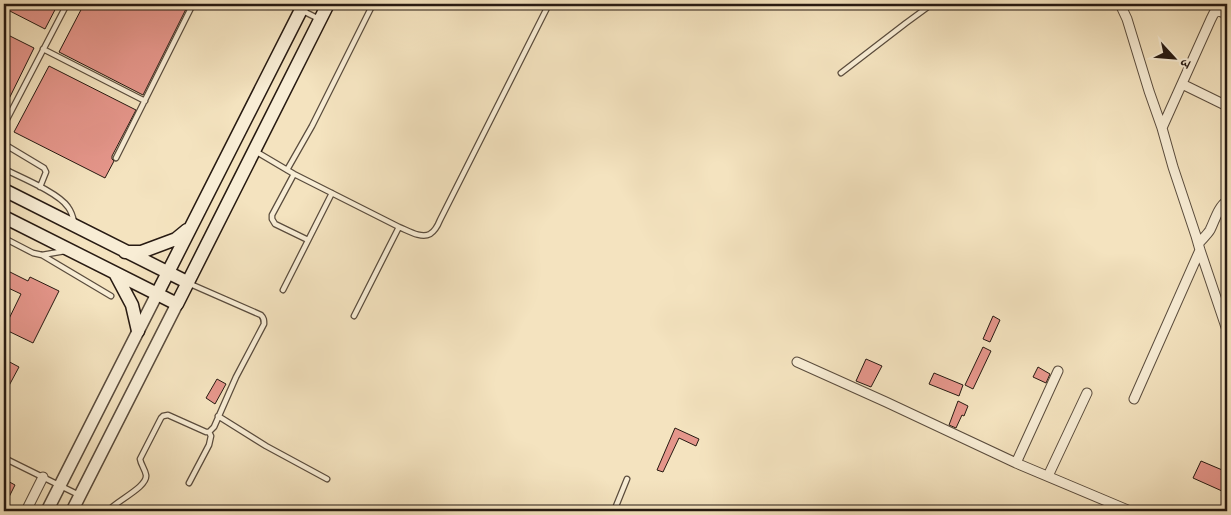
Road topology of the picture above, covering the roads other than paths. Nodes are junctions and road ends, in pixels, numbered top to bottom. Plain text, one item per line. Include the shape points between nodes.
1 (67, 4) edge
2 (193, 4) edge
3 (289, 4) edge
4 (328, 4) edge
5 (373, 4) edge
6 (549, 4) edge
7 (932, 4) edge
8 (1120, 4) edge
9 (302, 7) edge
10 (1227, 14) edge
11 (320, 20) junction
12 (43, 49) junction
13 (841, 73) dead end
14 (1182, 84) junction
15 (145, 101) junction
16 (1227, 106) edge
17 (4, 126) edge
18 (1162, 128) junction
19 (4, 144) edge
20 (254, 150) junction
21 (116, 158) dead end
22 (4, 169) edge
23 (287, 170) junction
24 (294, 174) junction
25 (40, 188) junction
26 (4, 190) edge
27 (332, 193) junction
28 (1227, 200) edge
29 (4, 217) edge
30 (191, 226) junction
31 (76, 227) junction
32 (399, 227) junction
33 (4, 238) edge
34 (308, 240) junction
35 (1199, 247) junction
36 (68, 250) junction
37 (126, 252) junction
38 (42, 255) junction
39 (115, 273) junction
40 (167, 273) junction
41 (187, 282) junction
42 (283, 290) dead end
43 (156, 294) junction
44 (111, 296) dead end
45 (176, 304) junction
46 (354, 316) dead end
47 (1227, 330) edge
48 (138, 331) junction
49 (797, 362) dead end
50 (1058, 372) dead end
51 (1087, 393) dead end
52 (1134, 399) dead end
53 (218, 416) junction
54 (209, 432) junction
55 (4, 458) edge
56 (1016, 463) junction
57 (1048, 476) junction
58 (43, 477) junction
59 (327, 479) dead end
60 (627, 480) dead end
61 (190, 483) dead end
62 (60, 485) junction
63 (80, 495) junction
64 (26, 511) edge
65 (47, 511) edge
66 (72, 511) edge
67 (108, 511) edge
68 (614, 511) edge
69 (1130, 511) edge

1 - 12 lane
2 - 15 lane
3 - 9 lane
4 - 11 main road
5 - 23 lane
6 - 32 lane via 435,229 423,235
7 - 13 lane
8 - 18 street
9 - 11 lane
9 - 30 main road
10 - 14 street via 1214,13
11 - 20 main road
12 - 15 lane
12 - 17 lane
14 - 16 street
14 - 18 street
15 - 21 lane
18 - 35 street
19 - 25 lane via 46,170
20 - 23 lane
20 - 41 main road
22 - 25 lane
23 - 24 lane
24 - 27 lane
24 - 34 lane via 272,219 275,224
25 - 31 lane via 67,205
26 - 31 main road
27 - 32 lane
27 - 34 lane
28 - 35 street
29 - 36 main road
30 - 37 main road via 176,239 141,252
30 - 40 main road
31 - 37 main road
32 - 46 lane
33 - 38 lane
34 - 42 lane
35 - 47 street
35 - 52 street
36 - 38 lane
36 - 39 main road
37 - 40 main road
38 - 44 lane
39 - 43 main road
39 - 48 main road via 132,305
40 - 41 main road
40 - 43 main road
41 - 45 main road
41 - 53 lane via 264,317 264,324
43 - 45 main road
43 - 48 street
45 - 63 street
48 - 62 street
49 - 56 street
50 - 56 street
51 - 57 street
53 - 54 lane
53 - 59 lane
54 - 61 lane via 210,441
54 - 67 lane via 171,416 163,416 141,455 140,463 146,473 144,482
55 - 58 lane
56 - 57 street
57 - 69 street
58 - 62 lane
58 - 64 street
60 - 68 lane
62 - 63 lane
62 - 65 street
63 - 66 street

